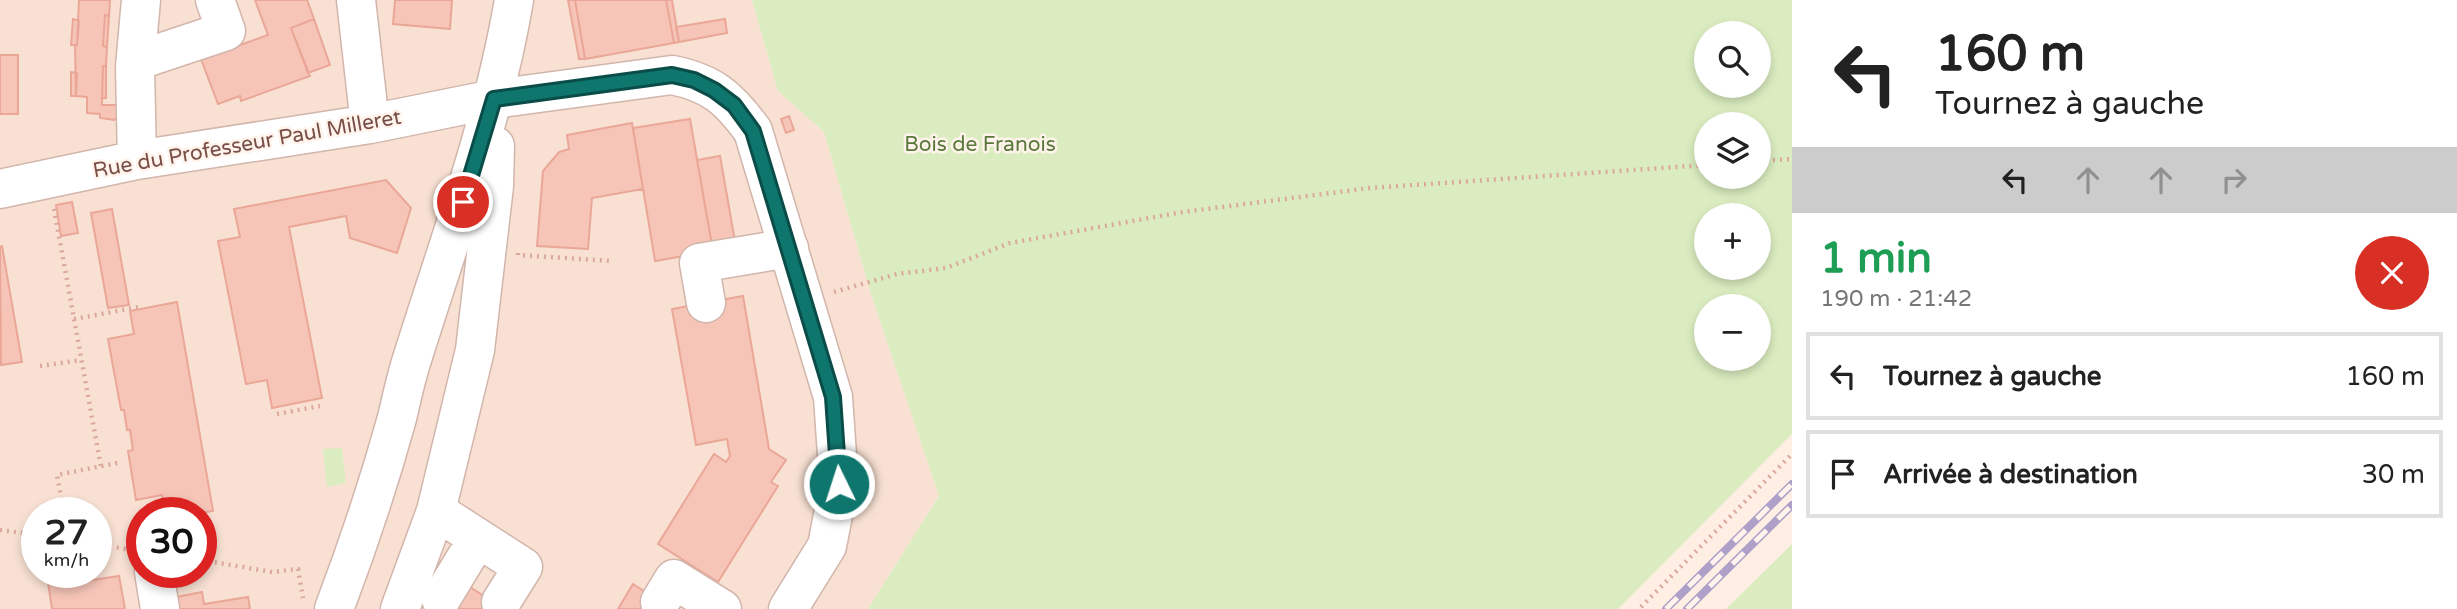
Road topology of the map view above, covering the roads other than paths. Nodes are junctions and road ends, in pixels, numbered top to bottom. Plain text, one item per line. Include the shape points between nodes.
1 (141, 0) edge
2 (215, 0) edge
3 (356, 0) edge
4 (514, 0) edge
5 (136, 61) junction
6 (494, 99) junction
7 (370, 124) junction
8 (137, 160) junction
9 (0, 189) edge
10 (789, 248) junction
11 (706, 303) dead end
12 (412, 359) junction
13 (468, 376) junction
14 (436, 511) junction
15 (478, 538) junction
16 (157, 588) edge
17 (441, 599) dead end
18 (501, 602) dead end
19 (660, 602) dead end
20 (160, 609) edge
21 (334, 609) edge
22 (400, 609) edge
23 (722, 609) edge
24 (788, 609) edge

1 - 5 street
2 - 5 street via 226,31
3 - 7 street
4 - 6 street
5 - 8 street
6 - 7 street, Rue du Professeur Paul Milleret
6 - 10 street, Rue du Professeur Paul Milleret via 672,75 714,90 734,105 753,131
6 - 12 street
6 - 13 street via 494,186
7 - 8 street, Rue du Professeur Paul Milleret
8 - 9 street, Rue du Professeur Paul Milleret
10 - 11 street via 699,263
10 - 24 street, Rue du Professeur Paul Milleret via 833,397 839,484 827,546
12 - 13 street
12 - 21 street via 356,551
13 - 14 street
14 - 15 street
14 - 22 street
15 - 17 street
15 - 18 street via 523,567
16 - 20 street
19 - 23 street via 674,579

